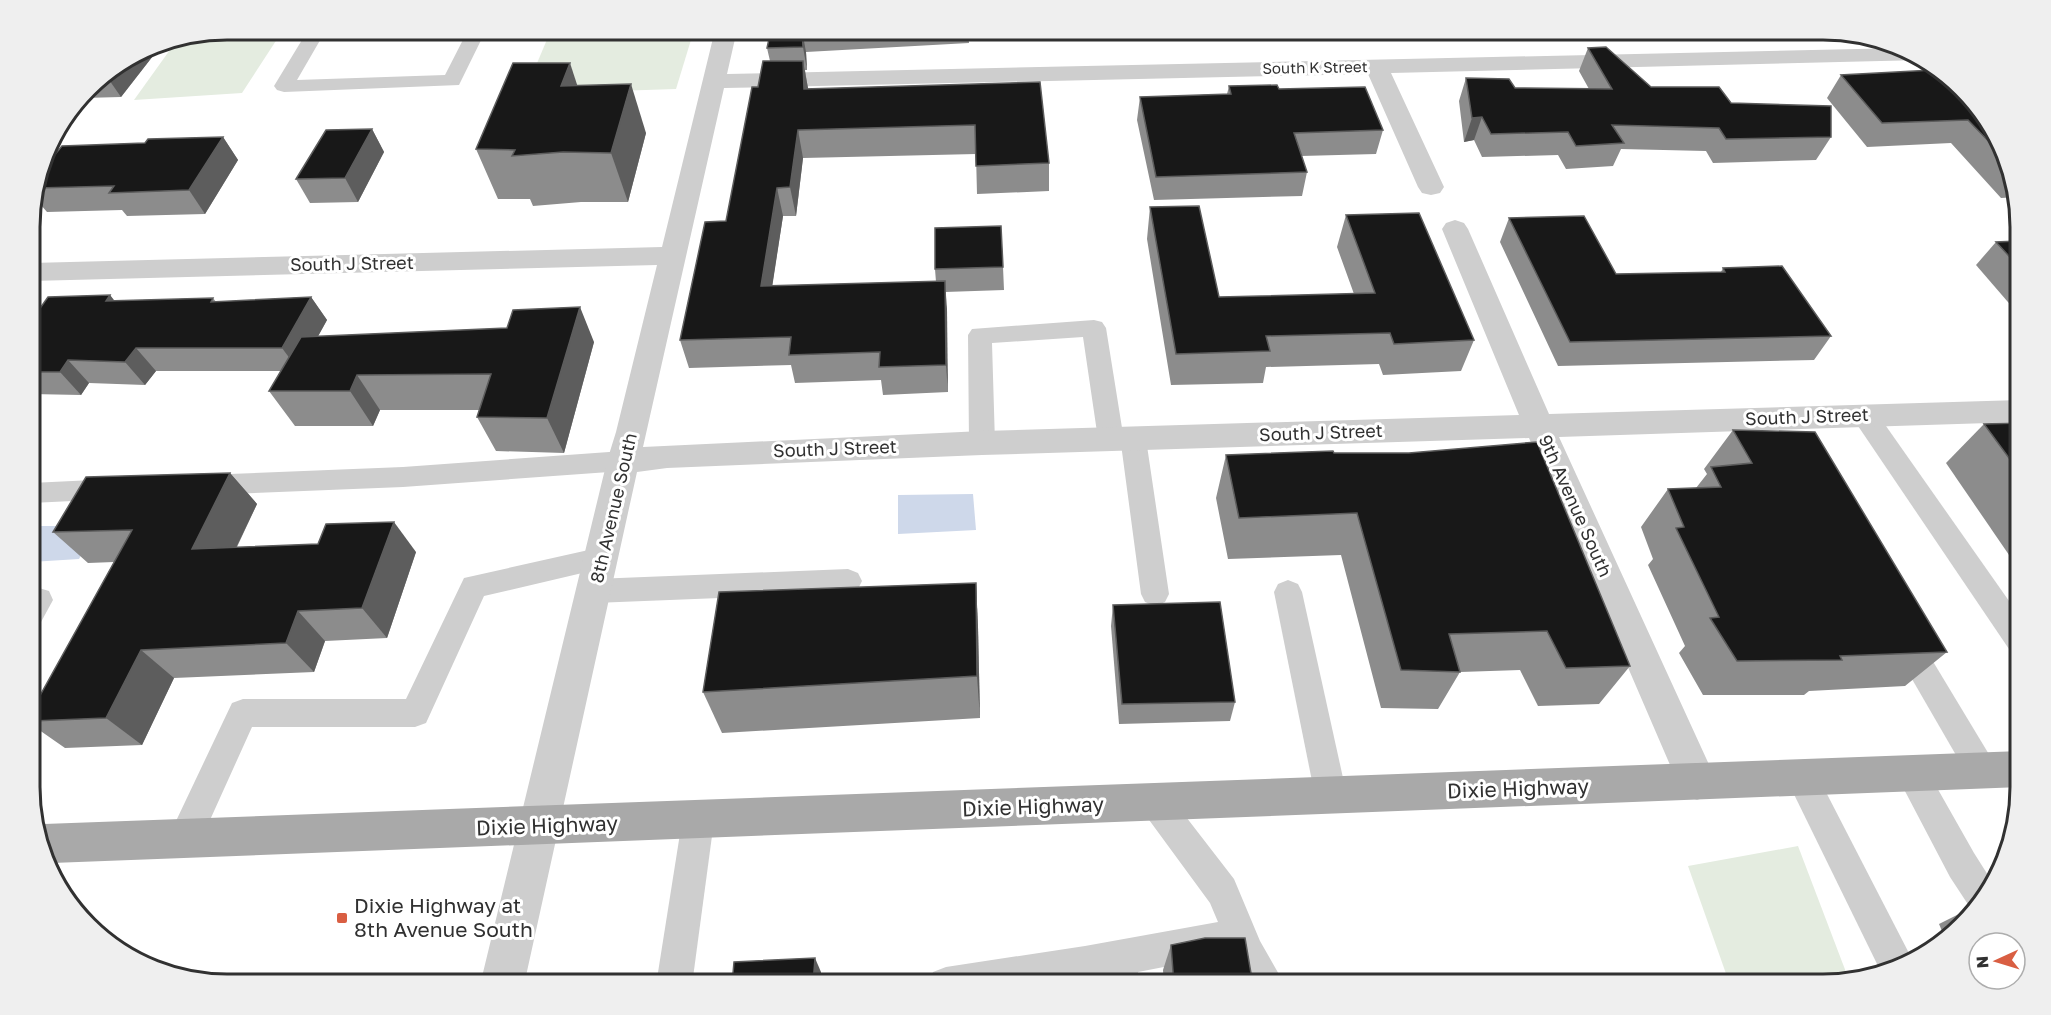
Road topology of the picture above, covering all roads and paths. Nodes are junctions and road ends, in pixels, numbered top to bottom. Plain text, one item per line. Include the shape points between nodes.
1 (311, 40) edge
2 (472, 40) edge
3 (724, 40) edge
4 (1896, 55) edge
5 (1376, 66) junction
6 (714, 81) junction
7 (1431, 187) dead end
8 (1455, 229) dead end
9 (674, 256) junction
10 (41, 272) edge
11 (2010, 411) edge
12 (1865, 416) junction
13 (1774, 418) junction
14 (1539, 426) junction
15 (1122, 439) junction
16 (982, 443) junction
17 (1791, 448) edge
18 (623, 461) junction
19 (182, 486) edge
20 (136, 488) edge
21 (41, 493) edge
22 (602, 558) junction
23 (848, 580) dead end
24 (594, 591) junction
25 (1288, 592) dead end
26 (1155, 594) dead end
27 (1892, 619) edge
28 (2010, 627) edge
29 (2010, 770) edge
30 (1982, 771) junction
31 (1912, 774) junction
32 (1802, 778) junction
33 (1697, 782) junction
34 (1331, 796) junction
35 (1155, 802) junction
36 (698, 820) junction
37 (538, 827) junction
38 (184, 840) junction
39 (50, 844) edge
40 (1979, 891) edge
41 (1240, 935) junction
42 (1894, 960) edge
43 (1120, 971) edge
44 (505, 974) edge
45 (676, 974) edge
46 (1083, 974) edge
47 (1260, 974) edge

1 - 2 lane via 284,86 452,81
3 - 6 street, 8th Avenue South
4 - 5 street, South K Street
5 - 6 street, South K Street
5 - 7 street
6 - 9 street, 8th Avenue South
8 - 14 street, 9th Avenue South
9 - 10 street, South J Street
9 - 18 street, 8th Avenue South
11 - 12 street, South J Street
12 - 13 street, South J Street
12 - 28 lane
13 - 14 street, South J Street
13 - 17 lane
14 - 15 street, South J Street
14 - 33 street, 9th Avenue South
15 - 16 street, South J Street
15 - 16 lane via 1094,328 980,335
15 - 26 lane
16 - 18 street, South J Street
18 - 19 lane via 403,477
18 - 22 street, 8th Avenue South
20 - 21 lane
22 - 24 street, 8th Avenue South
22 - 38 lane via 474,586 415,713 243,713
23 - 24 lane
24 - 37 street, 8th Avenue South
25 - 34 lane
27 - 30 lane
29 - 30 main road, Dixie Highway
30 - 31 main road, Dixie Highway
31 - 32 main road, Dixie Highway
31 - 40 lane
32 - 33 main road, Dixie Highway
32 - 42 lane
33 - 34 main road, Dixie Highway
34 - 35 main road, Dixie Highway
35 - 36 main road, Dixie Highway
35 - 41 lane via 1222,891
36 - 37 main road, Dixie Highway
36 - 45 lane
37 - 38 main road, Dixie Highway
37 - 44 street, 8th Avenue South
38 - 39 main road, Dixie Highway
41 - 43 lane
41 - 47 lane
43 - 46 lane

